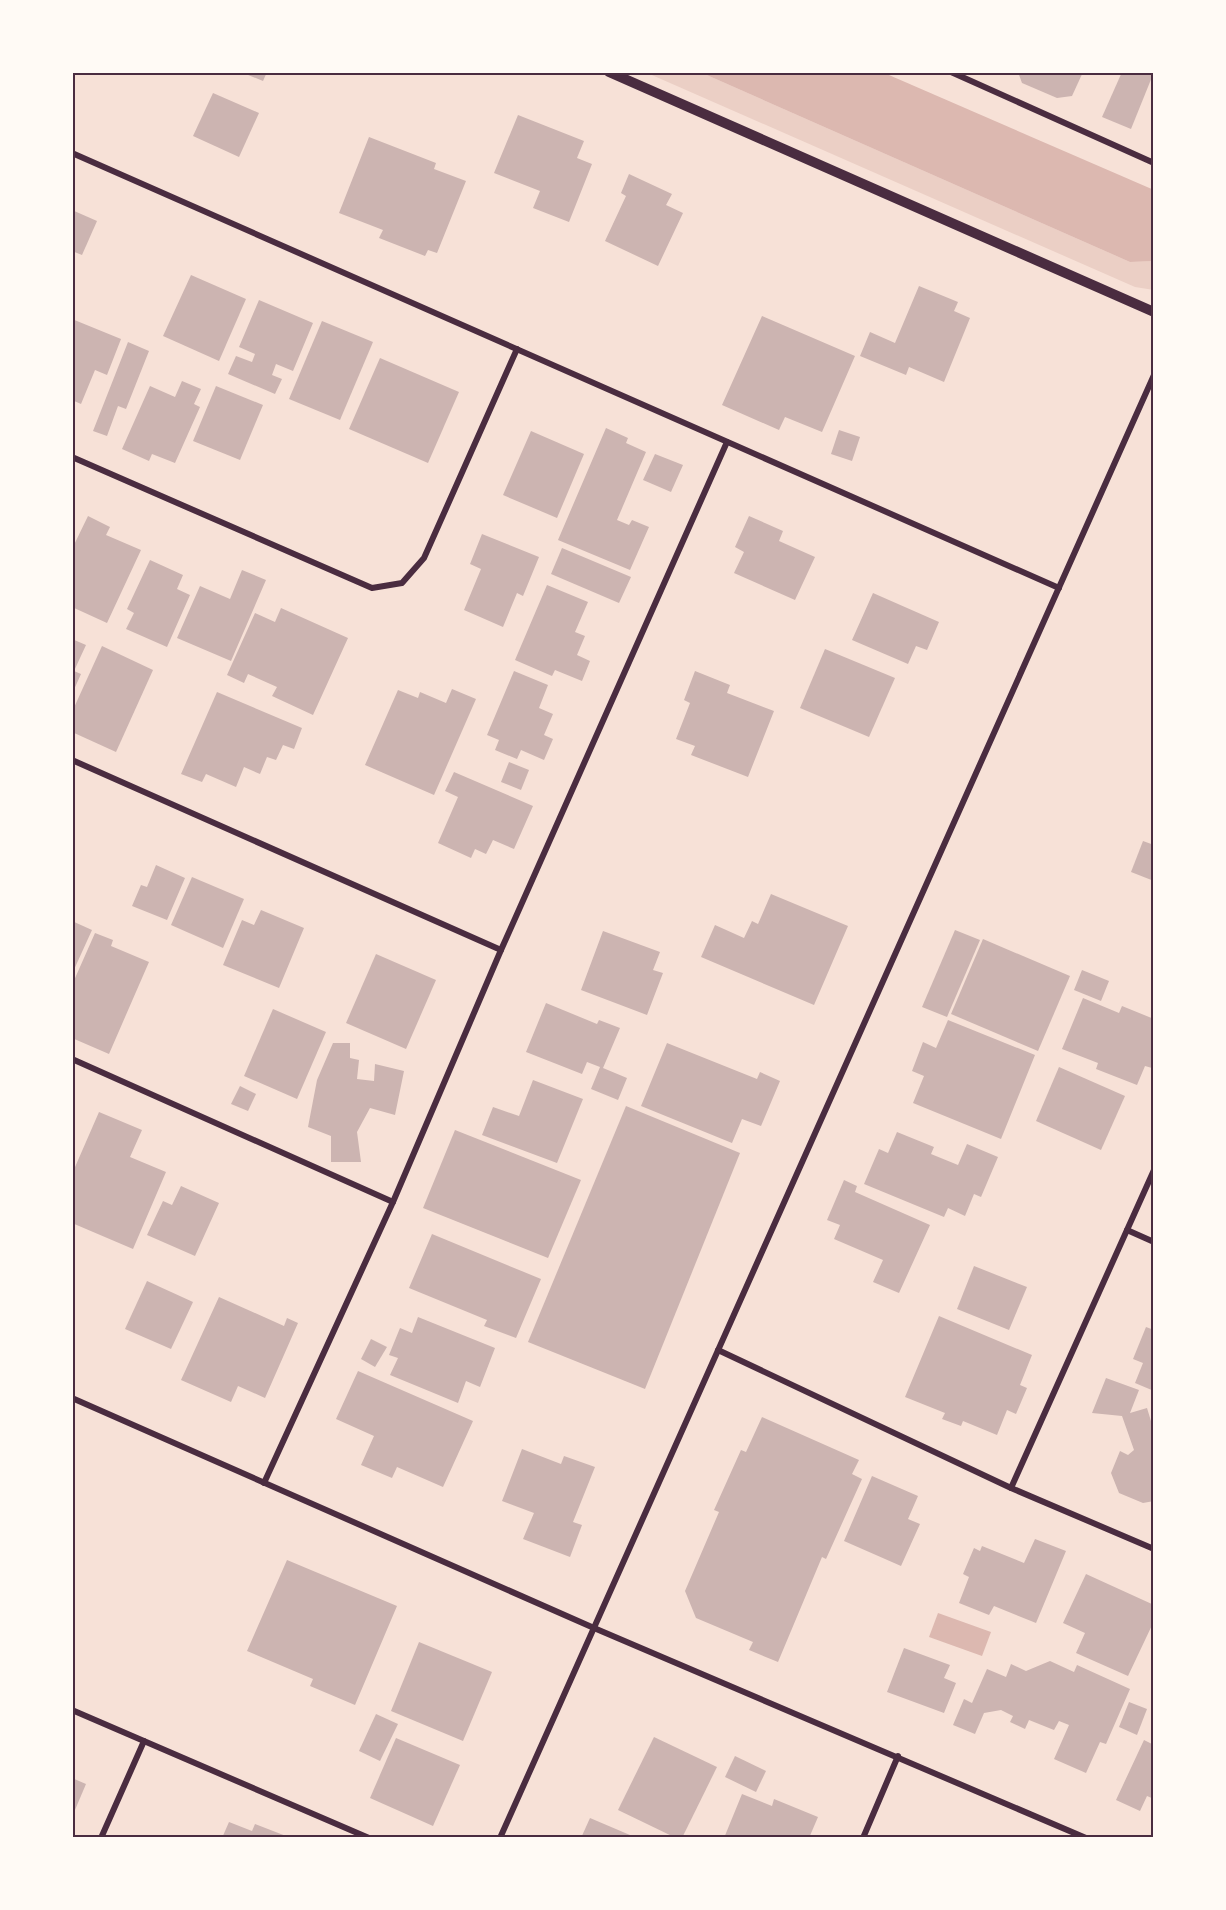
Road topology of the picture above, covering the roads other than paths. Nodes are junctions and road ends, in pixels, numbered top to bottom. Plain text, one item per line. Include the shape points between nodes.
1 (609, 72) edge
2 (951, 72) edge
3 (963, 75) edge
4 (72, 153) edge
5 (1154, 163) edge
6 (1154, 312) edge
7 (517, 348) junction
8 (1154, 375) edge
9 (727, 442) junction
10 (72, 457) edge
11 (1059, 588) junction
12 (72, 760) edge
13 (501, 950) junction
14 (72, 1059) edge
15 (1154, 1170) edge
16 (393, 1202) junction
17 (1127, 1230) junction
18 (1154, 1242) edge
19 (718, 1350) junction
20 (72, 1398) edge
21 (264, 1483) junction
22 (1011, 1488) junction
23 (1154, 1549) edge
24 (594, 1628) junction
25 (72, 1710) edge
26 (144, 1741) junction
27 (898, 1756) junction
28 (101, 1838) edge
29 (369, 1838) edge
30 (500, 1838) edge
31 (863, 1838) edge
32 (1086, 1838) edge

1 - 6 street
2 - 3 street
3 - 5 street
4 - 7 street
7 - 9 street
7 - 10 street via 424,558 402,583 372,588
8 - 11 street
9 - 11 street
9 - 13 street
11 - 19 street
12 - 13 street
13 - 16 street
14 - 16 street
15 - 17 street
16 - 21 street
17 - 18 street
17 - 22 street
19 - 22 street
19 - 24 street
20 - 21 street
21 - 24 street
22 - 23 street
24 - 27 street
24 - 30 street
25 - 26 street
26 - 28 street
26 - 29 street
27 - 31 street
27 - 32 street

